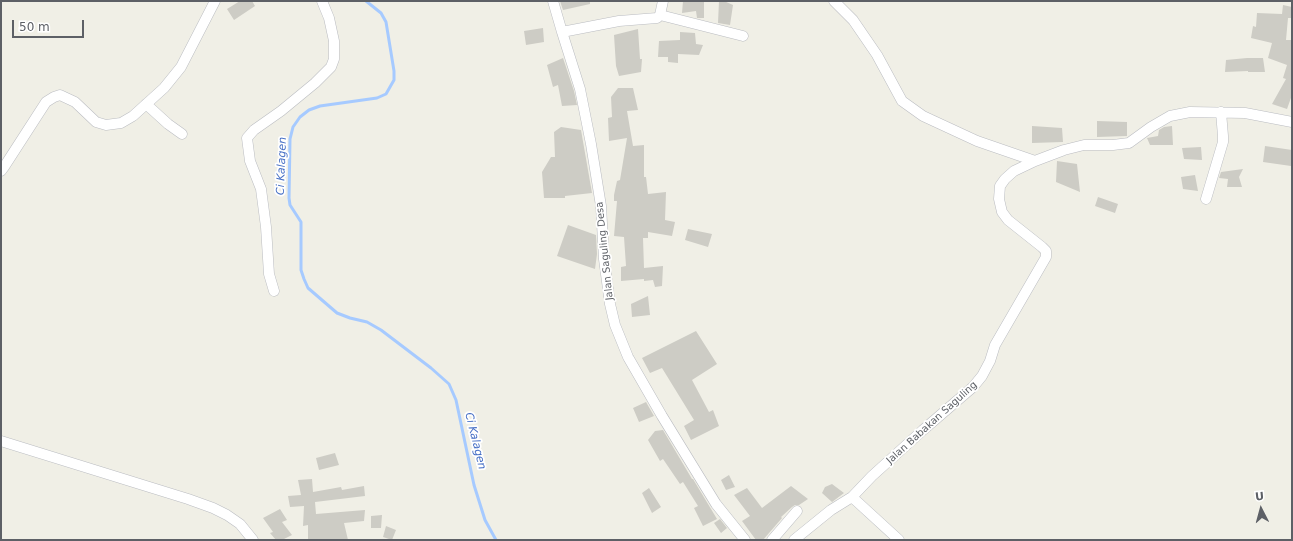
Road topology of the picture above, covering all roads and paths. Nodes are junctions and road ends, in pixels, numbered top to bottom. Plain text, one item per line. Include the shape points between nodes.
1 (215, 1) edge
2 (322, 1) edge
3 (553, 1) edge
4 (663, 1) edge
5 (834, 1) edge
6 (660, 15) junction
7 (562, 32) junction
8 (743, 36) dead end
9 (146, 104) junction
10 (1221, 112) junction
11 (1292, 122) edge
12 (182, 134) dead end
13 (1035, 161) junction
14 (1, 171) edge
15 (1206, 199) dead end
16 (274, 291) dead end
17 (1, 441) edge
18 (852, 497) junction
19 (797, 511) dead end
20 (252, 540) edge
21 (745, 540) edge
22 (772, 540) edge
23 (794, 540) edge
24 (899, 540) edge

1 - 9 street via 181,67 164,88
2 - 16 street via 334,41 334,59 331,67 247,138 251,164 261,189 270,282
3 - 7 street, Jalan Saguling Desa
4 - 6 street
5 - 13 street via 853,20 877,55 902,101 923,116 977,141
6 - 7 street via 657,18 619,21
6 - 8 street
7 - 21 street, Jalan Saguling Desa via 580,89 591,144 601,206 604,260 615,325 628,357 679,443 716,504
9 - 12 street
9 - 14 street via 121,123 106,126 96,122 75,102 60,95 54,97 46,102
10 - 11 street via 1244,113
10 - 13 street via 1190,112 1170,116 1129,143 1084,145
10 - 15 street via 1222,142
13 - 18 street, Jalan Babakan Saguling via 1014,171 1005,179 1000,186 999,199 1002,212 1008,220 1042,247 1046,251 1046,257 995,345 982,376
17 - 20 street via 213,508 240,524
18 - 23 street, Jalan Babakan Saguling via 831,510
18 - 24 street
19 - 22 street

